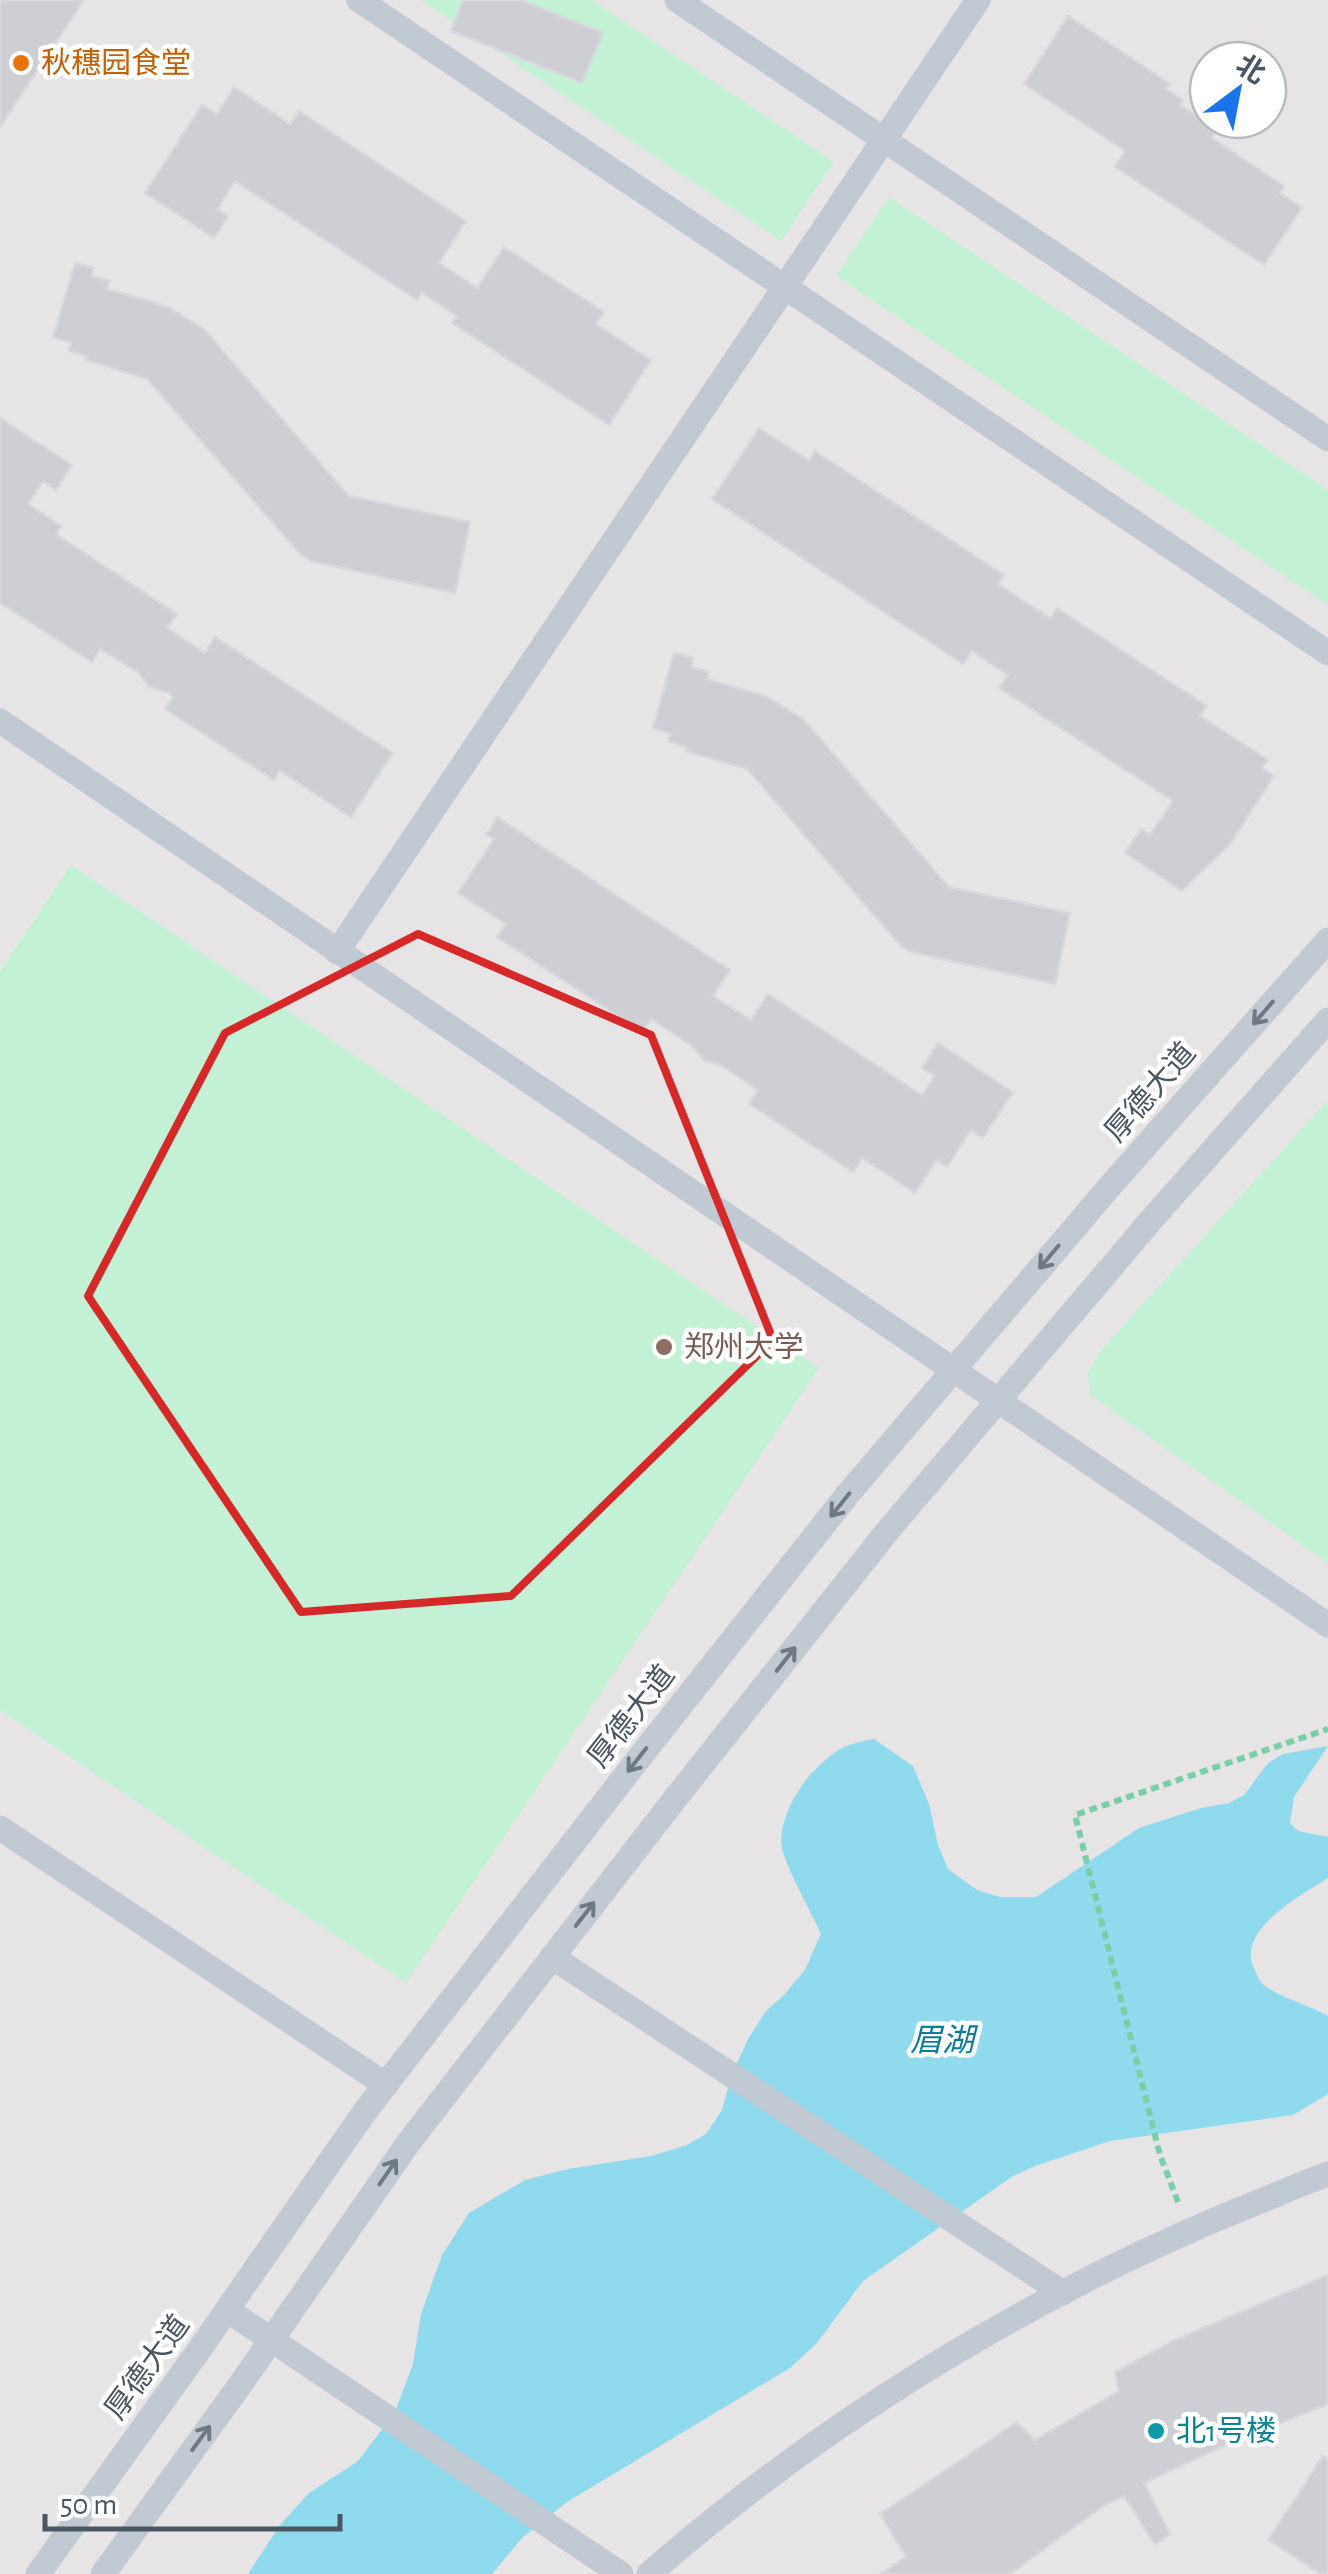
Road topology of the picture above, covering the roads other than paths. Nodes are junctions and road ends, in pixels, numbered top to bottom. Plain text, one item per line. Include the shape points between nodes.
1 (359, 0) edge
2 (677, 0) edge
3 (978, 0) edge
4 (884, 139) junction
5 (784, 286) junction
6 (1328, 438) edge
7 (1328, 652) edge
8 (0, 721) edge
9 (1328, 940) edge
10 (337, 952) junction
11 (1328, 1020) edge
12 (953, 1371) junction
13 (997, 1401) junction
14 (1328, 1625) edge
15 (0, 1828) edge
16 (552, 1957) junction
17 (386, 2085) junction
18 (1328, 2174) edge
19 (1063, 2293) junction
20 (227, 2310) junction
21 (272, 2340) junction
22 (38, 2574) edge
23 (103, 2574) edge
24 (621, 2574) edge
25 (649, 2574) edge

1 - 5 lane
2 - 4 lane
3 - 4 lane
4 - 5 lane
4 - 6 lane
5 - 7 lane
5 - 10 lane
8 - 10 lane
9 -> 12 lane, 厚德大道
10 - 12 lane
11 - 13 lane
12 - 13 lane
12 -> 17 lane, 厚德大道 via 836,1509
13 - 14 lane
16 -> 13 lane
15 - 17 lane
16 - 19 lane
21 -> 16 lane via 409,2142
17 - 20 lane, 厚德大道
18 - 19 lane
19 - 25 lane via 883,2398 784,2466
20 - 21 lane
20 - 22 lane, 厚德大道
23 -> 21 lane
21 - 24 lane

